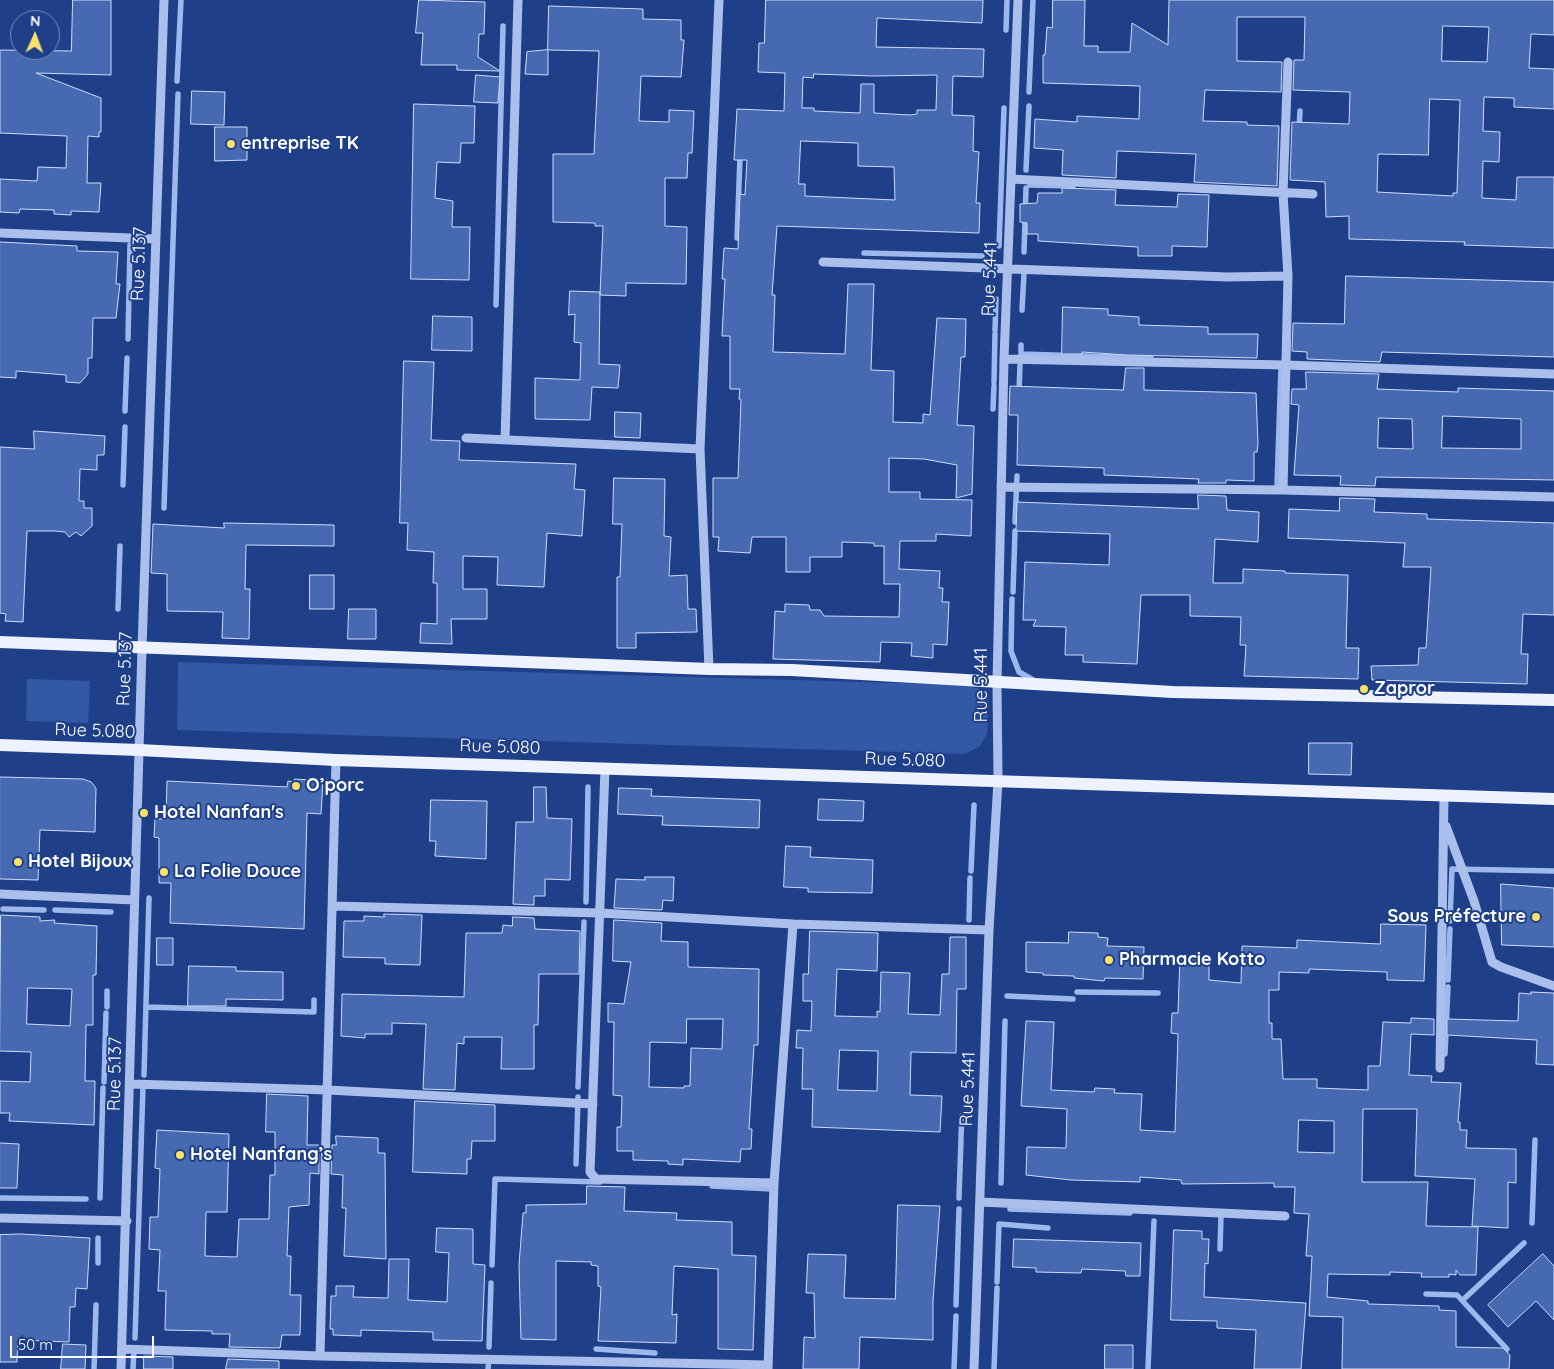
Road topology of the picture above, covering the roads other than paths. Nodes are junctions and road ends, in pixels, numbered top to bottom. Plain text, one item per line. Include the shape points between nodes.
1 (164, 0) edge
2 (518, 0) edge
3 (719, 0) edge
4 (1018, 0) edge
5 (1288, 62) dead end
6 (1011, 179) junction
7 (1283, 192) junction
8 (1313, 194) dead end
9 (0, 233) edge
10 (156, 239) junction
11 (823, 262) dead end
12 (1006, 269) junction
13 (1288, 276) junction
14 (1004, 359) junction
15 (1285, 365) junction
16 (1554, 374) edge
17 (466, 438) dead end
18 (505, 440) junction
19 (700, 448) junction
20 (1001, 487) junction
21 (1283, 490) junction
22 (1554, 497) edge
23 (0, 642) edge
24 (142, 648) junction
25 (709, 669) junction
26 (997, 683) junction
27 (1554, 700) edge
28 (0, 745) edge
29 (139, 750) junction
30 (336, 760) junction
31 (605, 769) junction
32 (998, 780) junction
33 (1444, 795) junction
34 (1554, 798) edge
35 (1444, 820) junction
36 (0, 894) edge
37 (134, 900) junction
38 (333, 906) junction
39 (600, 913) junction
40 (793, 924) junction
41 (989, 930) junction
42 (1554, 986) edge
43 (1440, 1068) dead end
44 (131, 1084) junction
45 (328, 1090) junction
46 (592, 1104) junction
47 (774, 1183) junction
48 (980, 1202) junction
49 (1284, 1216) dead end
50 (0, 1218) edge
51 (127, 1221) junction
52 (122, 1350) junction
53 (320, 1356) junction
54 (768, 1367) edge
55 (121, 1369) edge
56 (974, 1369) edge

1 - 10 street, Rue 5.137
2 - 18 street
3 - 19 street
4 - 6 street, Rue 5.441
5 - 7 street
6 - 7 street
6 - 12 street, Rue 5.441
7 - 8 street
7 - 13 street
9 - 10 street
10 - 24 street, Rue 5.137
11 - 12 street
12 - 13 street
12 - 14 street, Rue 5.441
13 - 15 street
14 - 15 street
14 - 20 street, Rue 5.441
15 - 16 street
15 - 21 street
17 - 18 street
18 - 19 street
19 - 25 street
20 - 21 street
20 - 26 street, Rue 5.441
21 - 22 street
23 - 24 main road
24 - 25 main road
24 - 29 street, Rue 5.137
25 - 26 main road via 792,670
26 - 27 main road via 1283,696
26 - 32 street, Rue 5.441
28 - 29 main road, Rue 5.080
29 - 30 main road, Rue 5.080
29 - 37 street, Rue 5.137
30 - 31 main road, Rue 5.080
30 - 38 street
31 - 32 main road, Rue 5.080
31 - 39 street
32 - 33 main road, Rue 5.080
32 - 41 street, Rue 5.441
33 - 34 main road, Rue 5.080
33 - 35 street
35 - 42 street via 1492,962
35 - 43 street
36 - 37 street
37 - 44 street, Rue 5.137
38 - 39 street
38 - 45 street
39 - 40 street
39 - 46 street
40 - 41 street
40 - 47 street
41 - 48 street, Rue 5.441
44 - 45 street
44 - 51 street, Rue 5.137
45 - 46 street
45 - 53 street
46 - 47 street via 590,1172 596,1179
47 - 54 street
48 - 49 street
48 - 56 street, Rue 5.441
50 - 51 street
51 - 52 street, Rue 5.137
52 - 53 street
52 - 55 street, Rue 5.137
53 - 54 street

